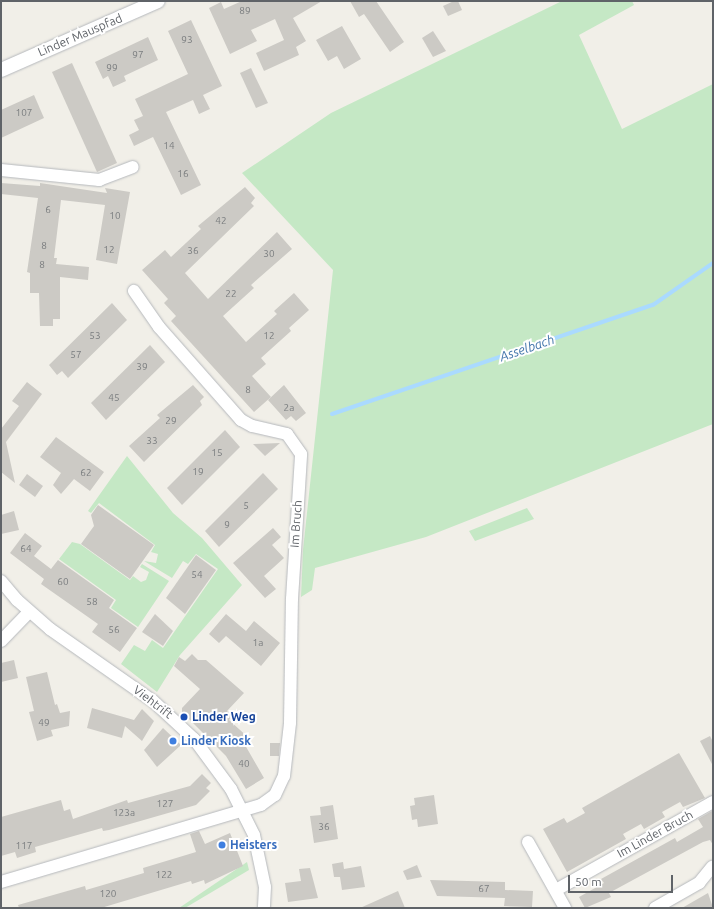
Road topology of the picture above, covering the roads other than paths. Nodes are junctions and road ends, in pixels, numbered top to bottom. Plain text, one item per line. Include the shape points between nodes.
1 (158, 1) edge
2 (1, 70) edge
3 (134, 167) dead end
4 (1, 170) edge
5 (134, 291) dead end
6 (1, 580) edge
7 (29, 612) junction
8 (1, 641) edge
9 (713, 802) edge
10 (242, 810) junction
11 (528, 842) dead end
12 (712, 868) dead end
13 (1, 882) edge
14 (556, 890) junction
15 (264, 908) edge
16 (565, 908) edge
17 (656, 908) edge

1 - 2 street, Linder Mauspfad
3 - 4 street via 98,180
5 - 10 street, Im Bruch via 159,327 241,420 252,426 287,434 301,454 292,599 290,723 284,776 281,786 272,798
6 - 7 street, Viehtrift
7 - 8 street
7 - 10 street, Viehtrift via 176,720 218,769
9 - 14 street, Im Linder Bruch
10 - 13 street
10 - 15 street, Viehtrift via 259,853 265,886
11 - 14 street
12 - 17 street via 699,883
14 - 16 street

